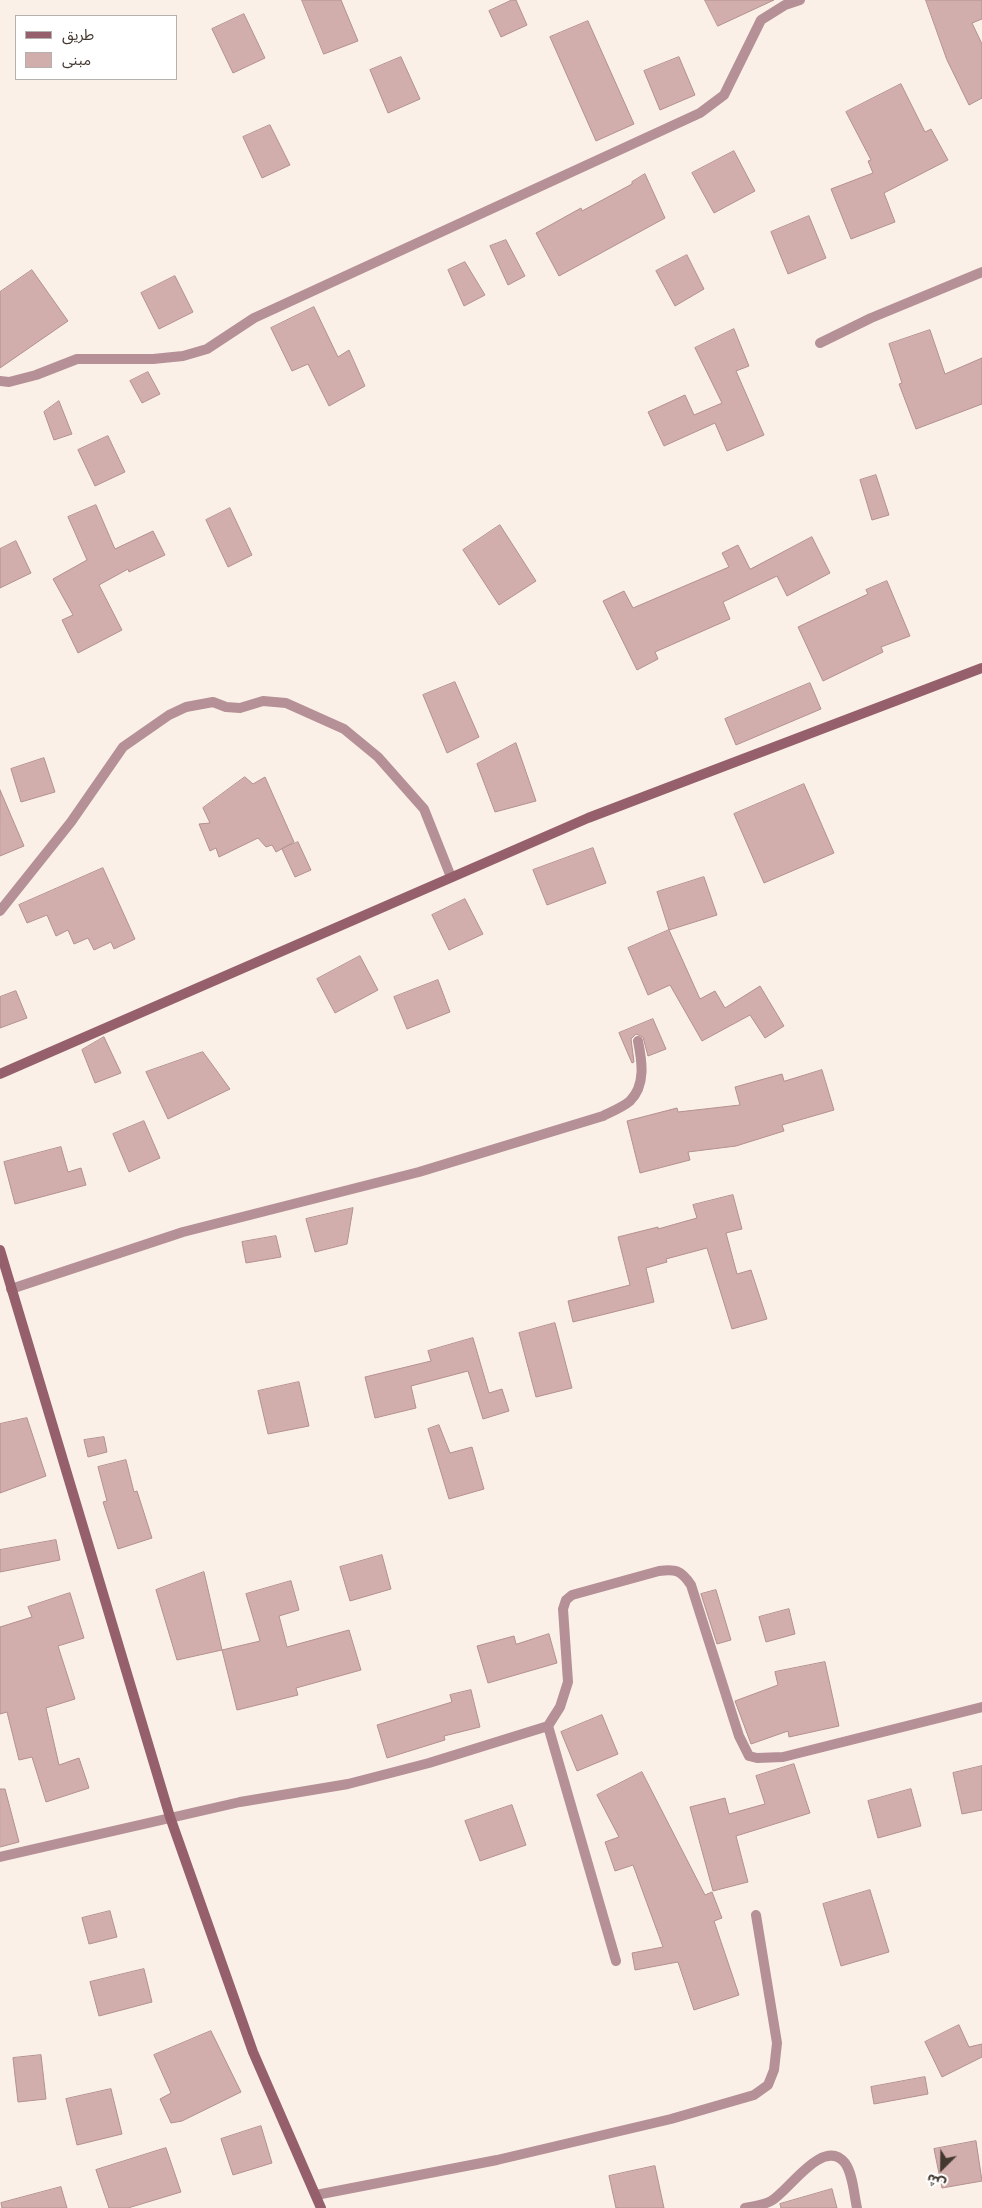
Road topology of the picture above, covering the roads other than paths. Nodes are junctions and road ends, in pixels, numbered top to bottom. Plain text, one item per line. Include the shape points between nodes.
1 (800, 0) edge
2 (982, 272) edge
3 (820, 343) dead end
4 (0, 381) edge
5 (982, 668) edge
6 (451, 877) junction
7 (0, 911) edge
8 (638, 1041) dead end
9 (0, 1074) edge
10 (0, 1250) edge
11 (11, 1289) junction
12 (982, 1707) edge
13 (548, 1726) junction
14 (170, 1817) junction
15 (0, 1857) edge
16 (756, 1915) dead end
17 (616, 1961) dead end
18 (316, 2195) junction
19 (321, 2208) edge
20 (745, 2208) edge
21 (857, 2208) edge

1 - 4 street via 761,20 724,95 700,113 254,318 207,349 184,356 152,359 77,359 36,375 10,382
2 - 3 street
5 - 6 street via 588,818
6 - 7 street via 424,809 378,757 344,730 286,703 263,701 240,708 213,702 186,707 169,715 123,746 54,844
6 - 9 street
8 - 11 street via 642,1062 640,1087 630,1101 602,1116 419,1172 183,1232
10 - 11 street
11 - 14 street
12 - 13 street via 783,1757 749,1756 739,1736 691,1584 683,1574 673,1570 572,1595 566,1600 563,1609 568,1682 560,1707
13 - 14 street via 430,1763 348,1784
13 - 17 street
14 - 15 street
14 - 18 street via 252,2052
16 - 18 street via 777,2043 774,2070 768,2086 754,2095 671,2119 497,2160
18 - 19 street
20 - 21 street via 769,2202 781,2195 812,2162 833,2156 844,2162

